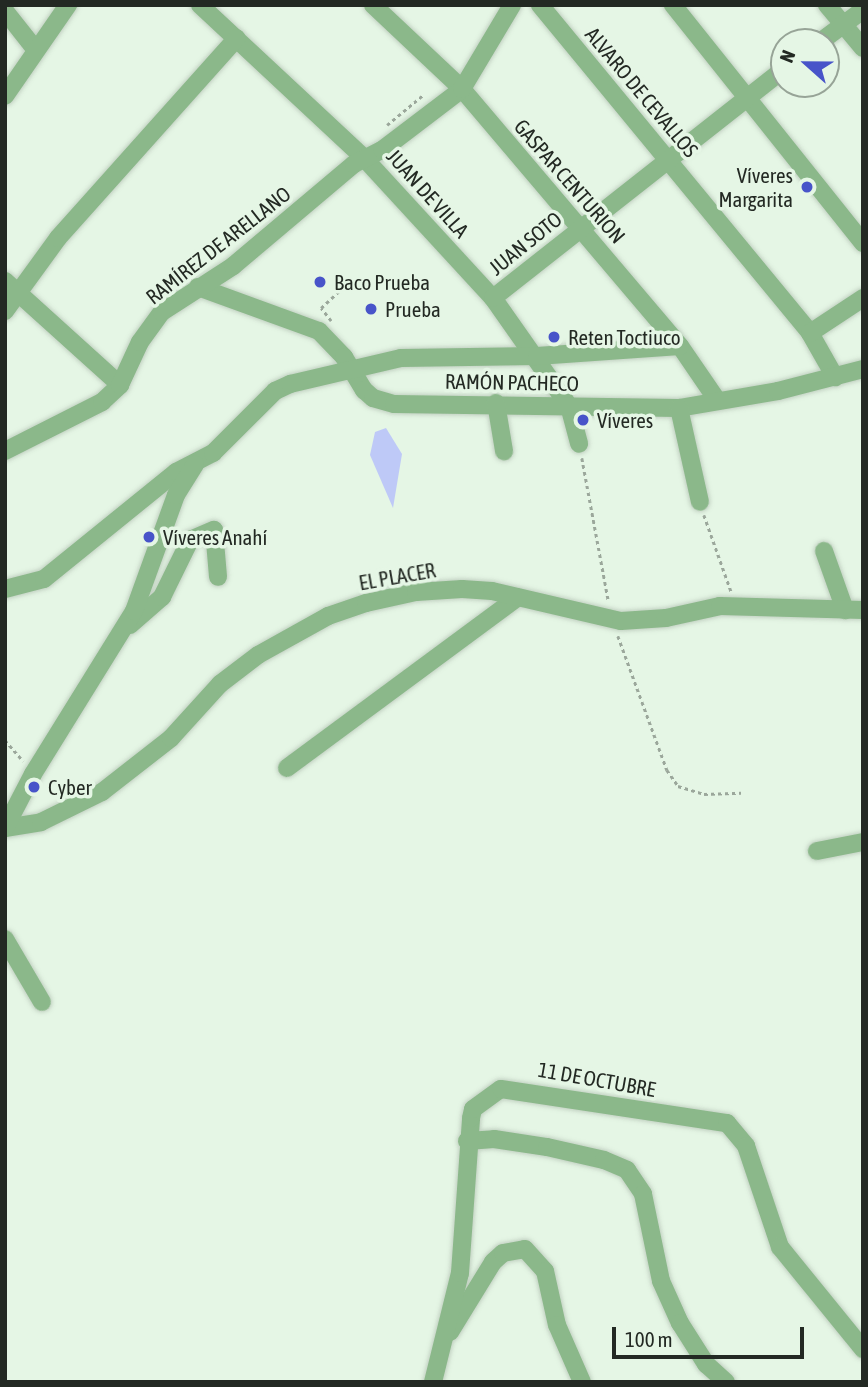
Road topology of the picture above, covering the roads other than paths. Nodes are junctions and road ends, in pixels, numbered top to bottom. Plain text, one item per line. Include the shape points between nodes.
1 (68, 5) edge
2 (200, 5) edge
3 (373, 5) edge
4 (512, 5) edge
5 (540, 5) edge
6 (673, 5) edge
7 (827, 5) edge
8 (863, 10) edge
9 (5, 11) edge
10 (844, 24) junction
11 (839, 28) edge
12 (237, 38) junction
13 (863, 48) edge
14 (35, 49) junction
15 (770, 79) edge
16 (462, 89) junction
17 (5, 96) edge
18 (746, 97) junction
19 (365, 159) junction
20 (668, 159) junction
21 (580, 228) junction
22 (863, 243) edge
23 (12, 287) edge
24 (198, 287) junction
25 (493, 298) junction
26 (863, 298) edge
27 (5, 311) edge
28 (810, 333) junction
29 (680, 346) junction
30 (537, 356) junction
31 (351, 368) junction
32 (863, 369) edge
33 (835, 377) junction
34 (120, 385) junction
35 (717, 400) junction
36 (496, 403) junction
37 (569, 406) junction
38 (680, 408) junction
39 (579, 444) dead end
40 (5, 451) edge
41 (504, 452) dead end
42 (195, 464) junction
43 (700, 502) road end
44 (824, 551) dead end
45 (218, 577) dead end
46 (5, 590) edge
47 (518, 597) junction
48 (854, 610) edge
49 (121, 631) junction
50 (287, 768) dead end
51 (5, 828) edge
52 (863, 842) edge
53 (817, 851) dead end
54 (6, 939) edge
55 (42, 1002) dead end
56 (467, 1141) junction
57 (446, 1339) junction
58 (863, 1349) edge
59 (433, 1382) edge
60 (582, 1382) edge
61 (726, 1382) edge

1 - 14 street
2 - 12 street, JUAN DE VILLA
3 - 16 street, GASPAR CENTURION
4 - 16 street, RAMÍREZ DE ARELLANO
5 - 20 street, ALVARO DE CEVALLOS
6 - 18 street
7 - 10 street
8 - 10 street
9 - 14 street
10 - 11 street
10 - 13 street
12 - 19 street, JUAN DE VILLA
12 - 23 street
14 - 17 street
15 - 18 street, JUAN SOTO
16 - 19 street, RAMÍREZ DE ARELLANO
16 - 21 street, GASPAR CENTURION
18 - 20 street, JUAN SOTO
18 - 22 street
19 - 24 street, RAMÍREZ DE ARELLANO via 233,266
19 - 25 street, JUAN DE VILLA
20 - 21 street, JUAN SOTO
20 - 28 street, ALVARO DE CEVALLOS
21 - 25 street, JUAN SOTO
21 - 29 street, GASPAR CENTURION
23 - 27 street
23 - 34 street
24 - 31 street, RAMÓN PACHECO via 303,322 331,340
24 - 34 street, RAMÍREZ DE ARELLANO via 162,312 140,342
25 - 30 street, JUAN DE VILLA
26 - 28 street
28 - 33 street, ALVARO DE CEVALLOS
29 - 30 street
29 - 35 street, GASPAR CENTURION
30 - 31 street via 401,358
30 - 37 street, JUAN DE VILLA
31 - 36 street, RAMÓN PACHECO via 364,390 381,402
31 - 42 street via 275,391 232,436
32 - 33 street, RAMÓN PACHECO
33 - 35 street, RAMÓN PACHECO
34 - 40 street, RAMÍREZ DE ARELLANO via 102,402
35 - 38 street, RAMÓN PACHECO
36 - 37 street, RAMÓN PACHECO
36 - 41 street
37 - 38 street, RAMÓN PACHECO
37 - 39 street, JUAN DE VILLA
38 - 43 street
42 - 46 street via 176,472 44,579
42 - 49 street via 176,495 150,575
44 - 48 street
45 - 49 street via 214,530 190,540 162,597
47 - 48 street, EL PLACER via 621,621 666,618 720,606
47 - 50 street
47 - 51 street, EL PLACER via 462,589 416,592 328,616 239,669 171,738 102,792 41,822
49 - 51 street
52 - 53 street
54 - 55 street
56 - 57 street, 11 DE OCTUBRE via 460,1273
56 - 58 street, 11 DE OCTUBRE via 473,1109 501,1089 727,1123 746,1146 780,1247
56 - 61 street via 494,1139 547,1147 626,1170 643,1194 661,1281 680,1323 706,1364
57 - 59 street, 11 DE OCTUBRE
57 - 60 street via 493,1262 503,1253 525,1249 545,1271 558,1325

